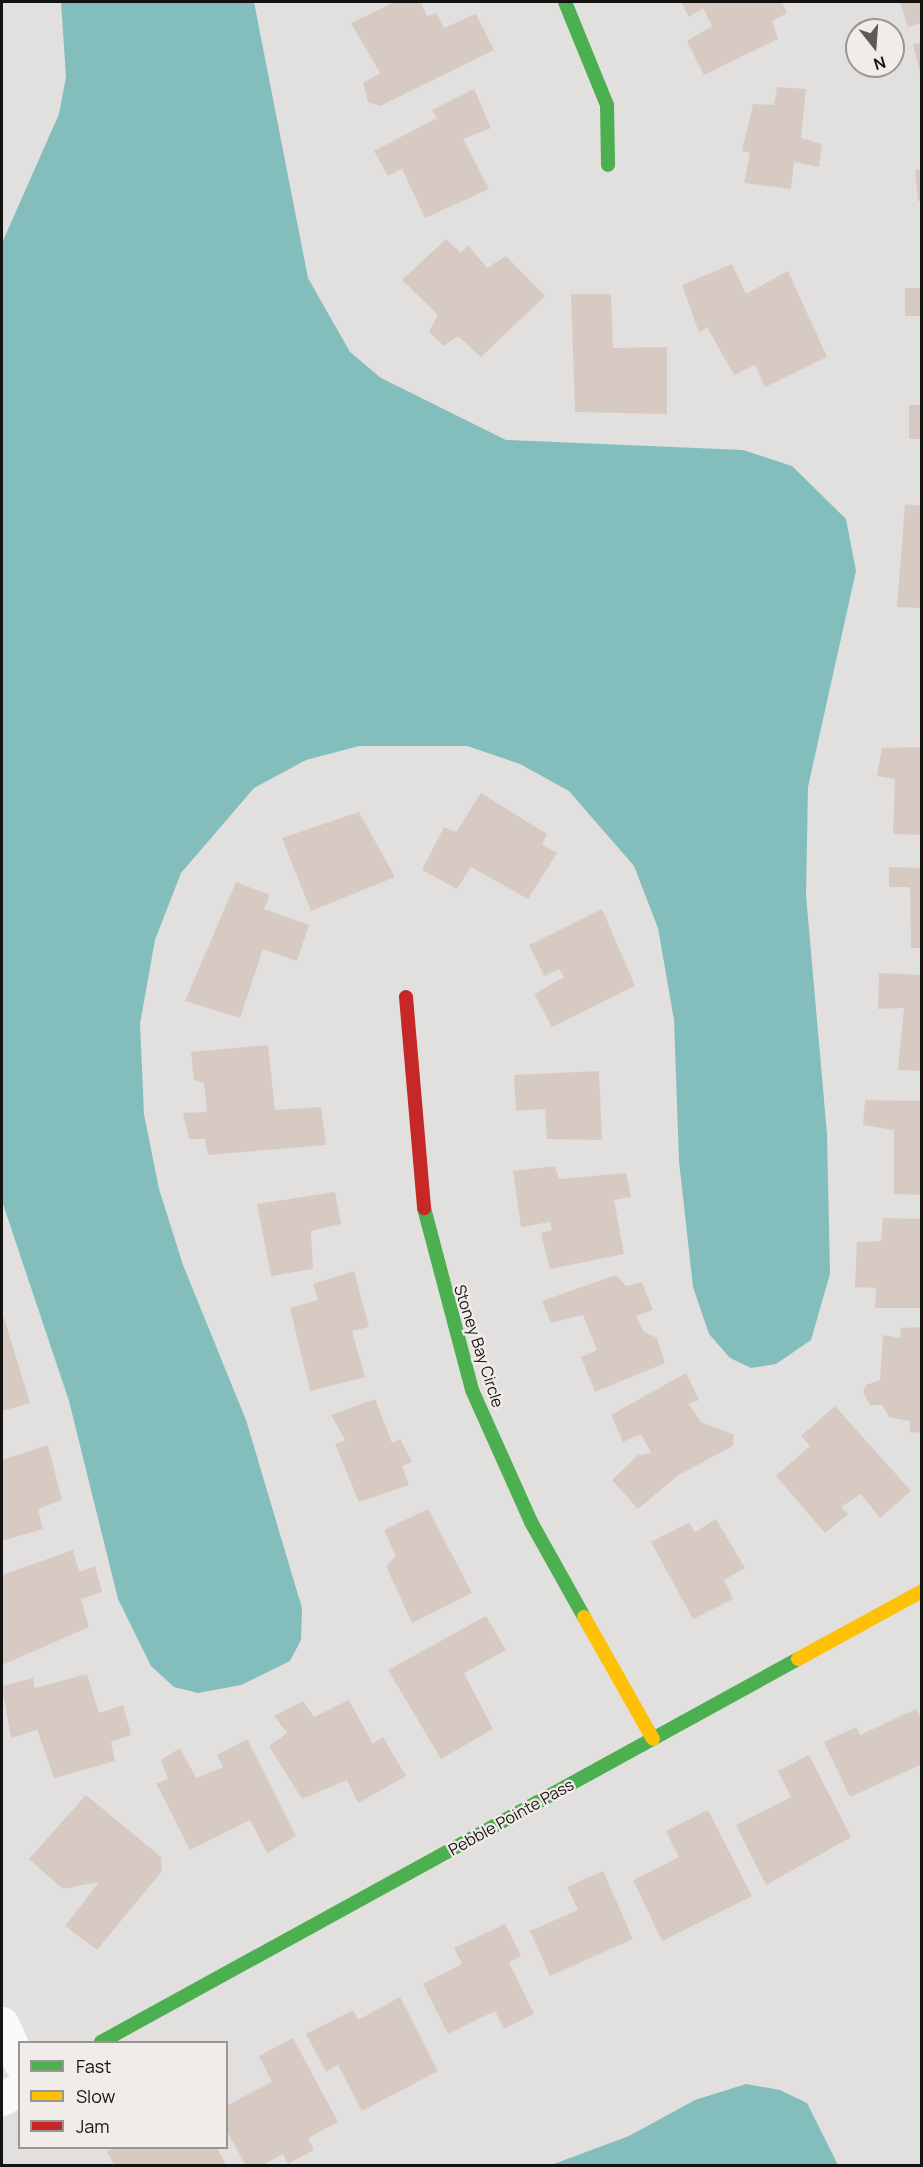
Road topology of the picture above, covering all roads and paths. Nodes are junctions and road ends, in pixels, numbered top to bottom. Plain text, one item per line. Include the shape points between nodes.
1 (565, 2) edge
2 (608, 165) dead end
3 (406, 997) dead end
4 (921, 1591) edge
5 (653, 1739) junction
6 (2, 2023) edge
7 (105, 2041) edge
8 (18, 2059) edge
9 (18, 2089) edge
10 (2, 2098) edge

1 - 2 street via 607,105
3 - 5 street, Stoney Bay Circle via 417,1172 429,1238 472,1390 531,1522
4 - 5 street, Pebble Pointe Pass
5 - 7 street, Pebble Pointe Pass
6 - 8 street
9 - 10 street

